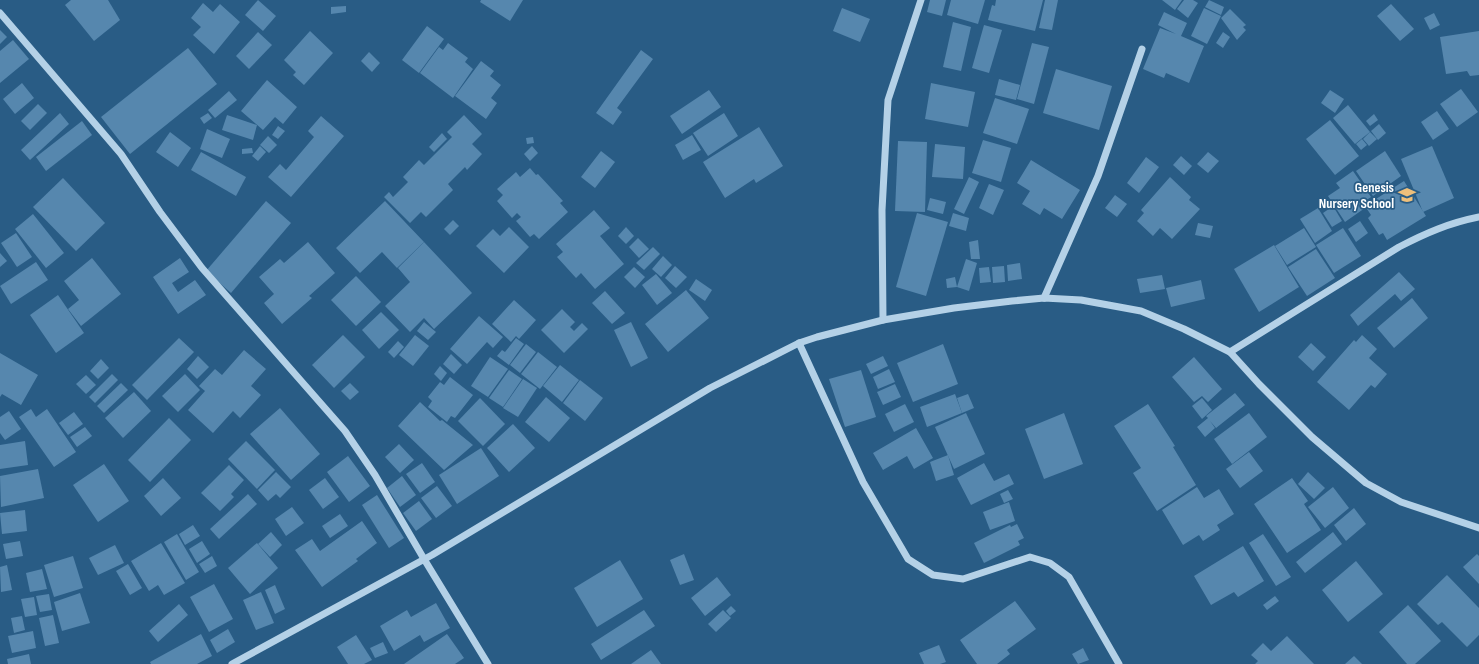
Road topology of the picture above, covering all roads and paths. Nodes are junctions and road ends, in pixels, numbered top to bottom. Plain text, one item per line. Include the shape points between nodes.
1 (921, 0) edge
2 (0, 13) edge
3 (1142, 49) dead end
4 (1479, 217) edge
5 (1044, 298) junction
6 (882, 320) junction
7 (799, 344) junction
8 (1230, 352) junction
9 (1479, 528) edge
10 (424, 559) junction
11 (232, 664) edge
12 (488, 664) edge
13 (1119, 664) edge

1 - 6 street via 888,100 882,210
2 - 10 street via 121,154 202,268 346,431 372,469
3 - 5 street via 1098,176
4 - 8 street via 1453,222 1399,247
5 - 6 street via 954,308
5 - 8 street via 1081,300 1141,311
6 - 7 street
7 - 10 street via 710,388
7 - 13 street via 863,482 908,559 933,575 963,579 1030,557 1050,563 1069,577
8 - 9 street via 1312,437 1366,483 1401,502
10 - 11 street
10 - 12 street

